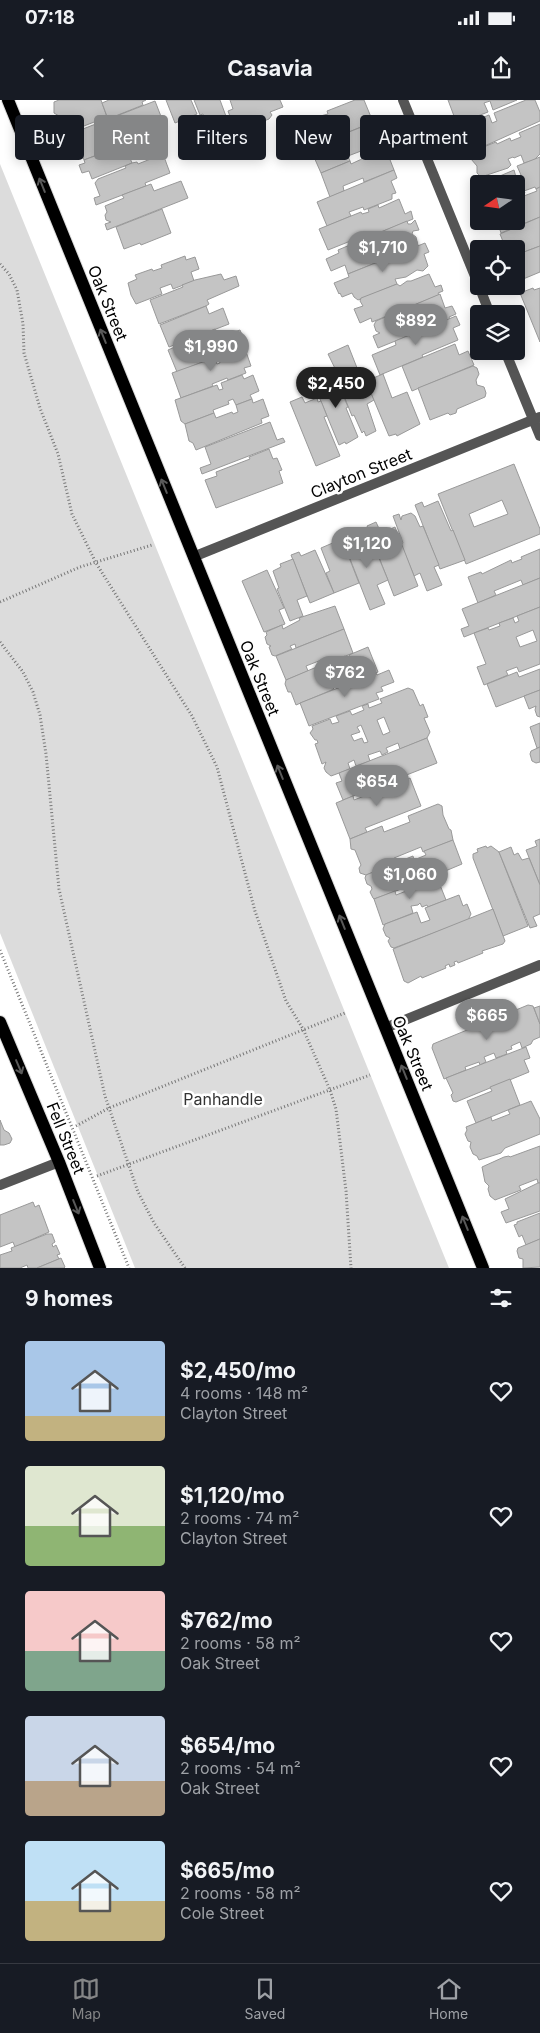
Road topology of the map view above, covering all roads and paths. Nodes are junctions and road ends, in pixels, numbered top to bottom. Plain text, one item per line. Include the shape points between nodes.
1 (8, 100) edge
2 (403, 100) edge
3 (0, 264) edge
4 (470, 264) edge
5 (509, 360) edge
6 (537, 418) edge
7 (540, 436) edge
8 (152, 544) dead end
9 (194, 557) junction
10 (96, 563) junction
11 (0, 602) edge
12 (0, 642) edge
13 (0, 950) edge
14 (540, 964) edge
15 (345, 1013) dead end
16 (0, 1022) edge
17 (385, 1028) junction
18 (303, 1029) junction
19 (370, 1075) dead end
20 (330, 1090) junction
21 (109, 1108) junction
22 (76, 1126) dead end
23 (59, 1162) junction
24 (130, 1164) junction
25 (97, 1176) dead end
26 (0, 1185) edge
27 (100, 1268) edge
28 (130, 1268) edge
29 (185, 1268) edge
30 (351, 1268) edge
31 (483, 1268) edge

9 -> 1 main road, Oak Street
2 - 4 street
3 - 10 path via 17,290 24,353 58,454 72,514
5 - 6 street
6 - 7 street
6 - 9 street, Clayton Street
8 - 10 path
17 -> 9 main road, Oak Street
10 - 11 path
10 - 18 path via 192,716 217,767 255,911 286,1001
12 - 21 path via 24,672 40,715 58,889
13 - 28 path
14 - 17 street
15 - 18 path
16 -> 23 main road, Fell Street
31 -> 17 main road, Oak Street
18 - 20 path
18 - 21 path
19 - 20 path
20 - 24 path
20 - 30 path via 336,1109 345,1182
21 - 22 path
21 - 24 path
23 - 26 street
23 -> 27 main road, Fell Street
24 - 25 path
24 - 29 path via 138,1192 154,1223

